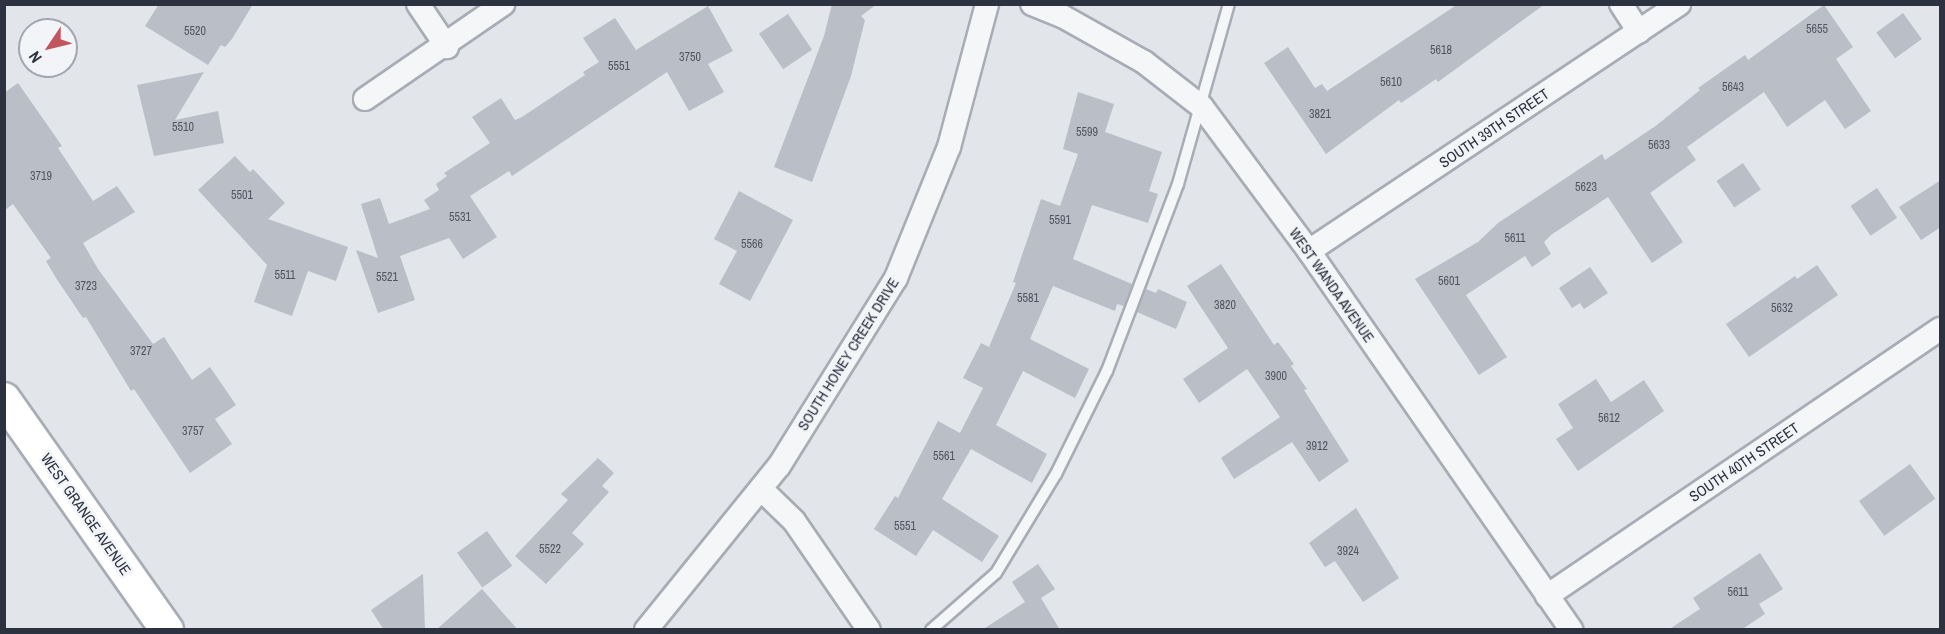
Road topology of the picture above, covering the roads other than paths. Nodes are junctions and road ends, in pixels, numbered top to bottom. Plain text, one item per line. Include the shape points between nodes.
1 (418, 4) edge
2 (503, 4) edge
3 (987, 4) edge
4 (1032, 4) edge
5 (1229, 4) edge
6 (1621, 4) edge
7 (1679, 4) edge
8 (1639, 32) junction
9 (447, 47) junction
10 (365, 99) dead end
11 (1202, 106) junction
12 (1309, 251) junction
13 (1941, 329) edge
14 (4, 399) edge
15 (761, 489) junction
16 (1547, 596) junction
17 (167, 630) edge
18 (646, 630) edge
19 (869, 630) edge
20 (932, 630) edge
21 (1571, 630) edge

1 - 9 street
2 - 9 street
3 - 15 street, SOUTH HONEY CREEK DRIVE via 950,147 896,278
4 - 11 street, WEST WANDA AVENUE via 1062,16 1144,62
5 - 11 lane
6 - 8 street
7 - 8 street, SOUTH 39TH STREET
8 - 12 street, SOUTH 39TH STREET
9 - 10 street
11 - 12 street, WEST WANDA AVENUE
11 - 20 lane via 1178,184 1107,371 1056,474 996,573
12 - 16 street, WEST WANDA AVENUE
13 - 16 street, SOUTH 40TH STREET
14 - 17 street, WEST GRANGE AVENUE
15 - 18 street, SOUTH HONEY CREEK DRIVE
15 - 19 street via 794,521
16 - 21 street, WEST WANDA AVENUE

